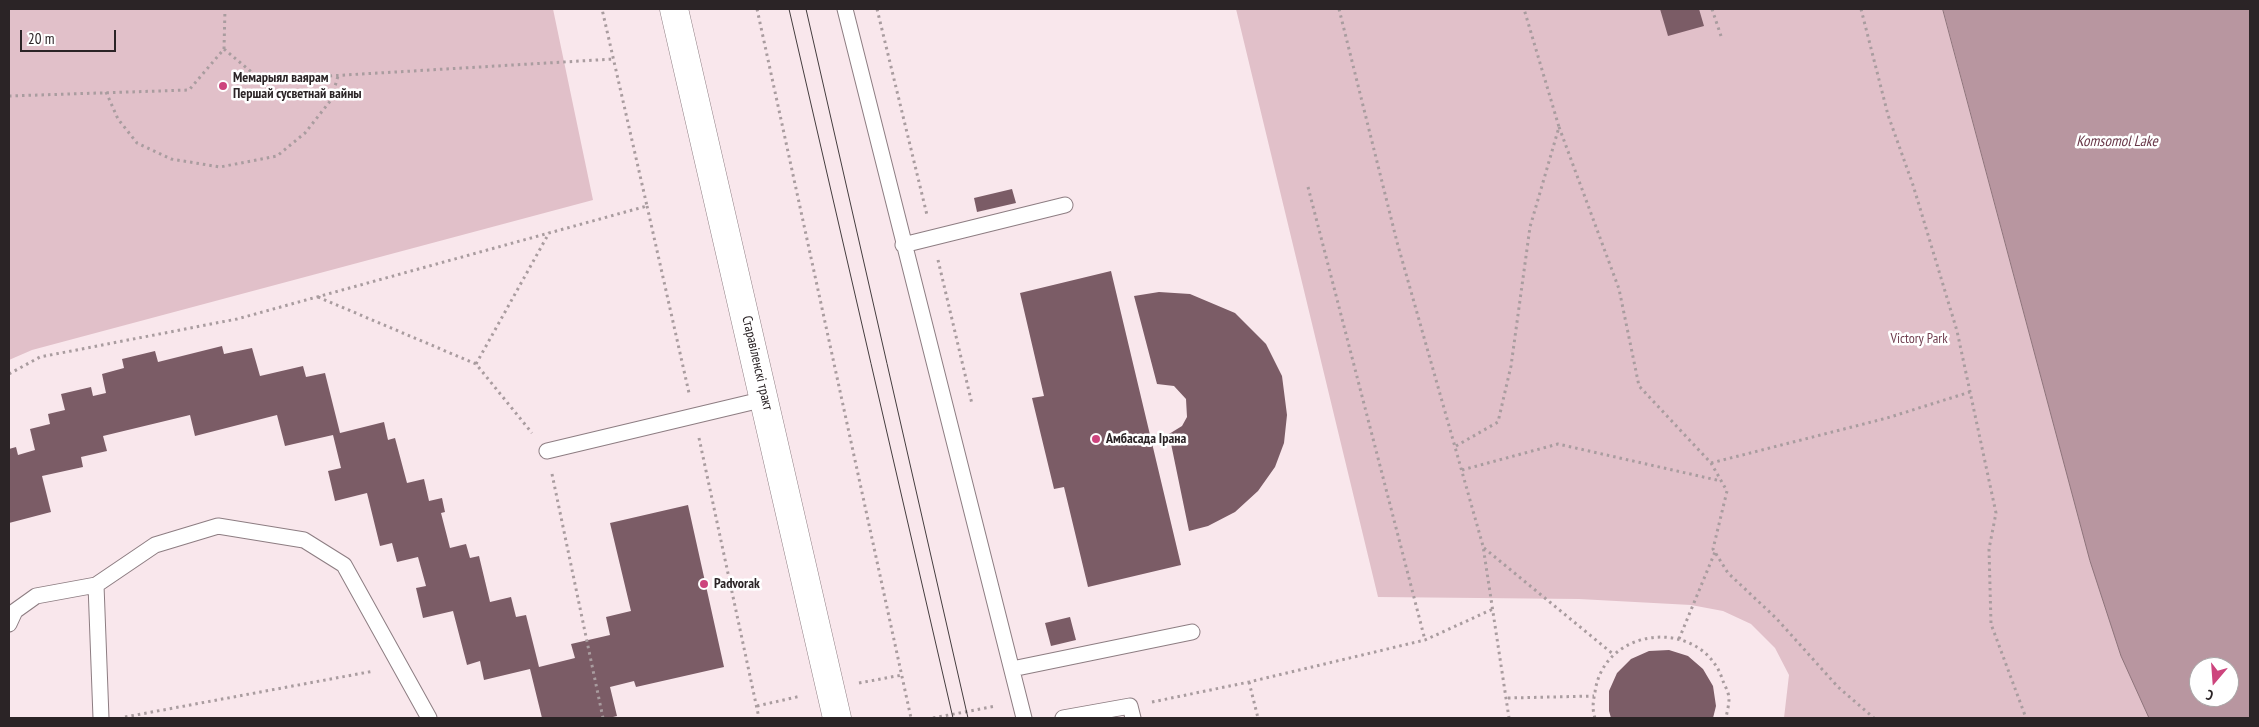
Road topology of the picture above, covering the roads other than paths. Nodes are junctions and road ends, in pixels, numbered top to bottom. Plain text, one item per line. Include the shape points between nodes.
1 (674, 9) edge
2 (845, 9) edge
3 (1066, 206) dead end
4 (903, 245) junction
5 (765, 399) junction
6 (547, 451) road end
7 (96, 585) junction
8 (9, 624) edge
9 (1192, 632) dead end
10 (1012, 669) junction
11 (1131, 712) edge
12 (101, 718) edge
13 (429, 718) edge
14 (837, 718) edge
15 (1024, 718) edge
16 (1063, 718) edge

1 - 5 main road, Старавіленскі тракт
2 - 4 lane
3 - 4 lane
4 - 10 lane
5 - 6 lane
5 - 14 main road, Старавіленскі тракт
7 - 8 lane via 36,596 15,611
7 - 12 lane
7 - 13 lane via 155,545 218,526 304,540 344,565
9 - 10 lane
10 - 15 lane
11 - 16 lane

